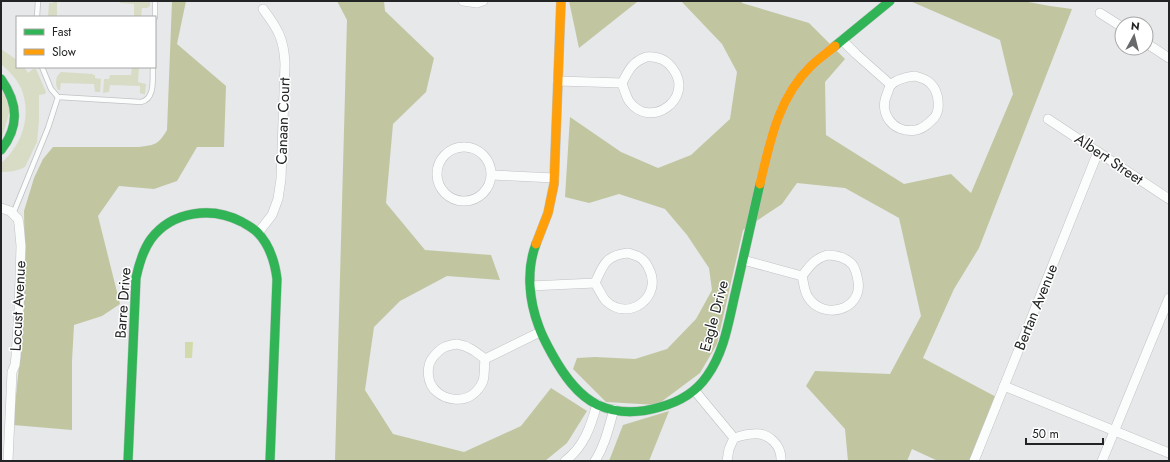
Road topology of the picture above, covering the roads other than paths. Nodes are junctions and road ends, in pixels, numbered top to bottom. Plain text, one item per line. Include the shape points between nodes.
1 (38, 1) edge
2 (155, 1) edge
3 (463, 1) edge
4 (483, 1) edge
5 (561, 1) edge
6 (886, 2) edge
7 (264, 9) dead end
8 (1100, 13) dead end
9 (37, 16) edge
10 (155, 16) edge
11 (1114, 22) edge
12 (842, 40) junction
13 (1154, 48) edge
14 (1169, 58) edge
15 (42, 68) edge
16 (153, 68) edge
17 (1, 79) edge
18 (558, 81) junction
19 (622, 83) junction
20 (891, 85) junction
21 (58, 97) junction
22 (1048, 119) dead end
23 (1, 150) edge
24 (1098, 152) junction
25 (492, 175) junction
26 (554, 178) junction
27 (1169, 199) edge
28 (1, 208) edge
29 (13, 214) junction
30 (258, 233) junction
31 (743, 260) junction
32 (802, 276) junction
33 (595, 283) junction
34 (530, 286) junction
35 (1169, 298) edge
36 (540, 332) junction
37 (485, 359) junction
38 (1004, 386) junction
39 (695, 391) junction
40 (597, 404) junction
41 (614, 409) junction
42 (1114, 431) junction
43 (734, 438) junction
44 (1169, 454) edge
45 (8, 461) edge
46 (128, 461) edge
47 (270, 461) edge
48 (564, 461) edge
49 (595, 461) edge
50 (727, 461) edge
51 (781, 461) edge
52 (974, 461) edge
53 (1102, 461) edge

1 - 9 lane
2 - 10 lane
3 - 4 street
5 - 18 main road, Eagle Drive
6 - 12 main road, Eagle Drive
7 - 30 street, Canaan Court via 282,39 285,64 280,191 272,215
8 - 11 street
12 - 20 street
12 - 31 main road, Eagle Drive via 802,75 789,92 779,112
13 - 14 street
15 - 21 lane via 54,94
16 - 21 lane via 151,93 144,102
17 - 23 main road via 12,97 15,113 12,134
18 - 19 street
18 - 26 main road, Eagle Drive
19 - 19 street via 635,107 654,113 664,110 676,99 679,86 677,74 670,64 655,57 646,57 634,63
20 - 20 street via 884,100 884,107 890,122 895,126 917,130 936,116 938,99 935,89 928,81 915,76 905,77
21 - 29 lane
22 - 24 street, Albert Street
24 - 27 street, Albert Street
24 - 38 street, Bertan Avenue
25 - 25 street via 483,154 463,146 455,147 441,159 436,177 446,196 461,202 477,198 485,191
25 - 26 street
26 - 34 main road, Eagle Drive via 550,208 535,246
28 - 29 street
29 - 45 street, Locust Avenue via 18,219 21,246
30 - 46 main road, Barre Drive via 238,219 213,212 197,212 167,224 147,245 141,256 136,278
30 - 47 main road, Barre Drive via 270,253 277,279
31 - 32 street
31 - 39 main road, Eagle Drive via 720,355 708,376
32 - 32 street via 808,296 820,308 841,310 857,295 857,274 854,267 843,257 827,255 820,258 814,261
33 - 33 street via 605,300 612,306 626,310 640,306 647,299 653,282 646,262 628,253 619,254 604,263
33 - 34 street
34 - 36 main road, Eagle Drive
35 - 42 street
36 - 37 street
36 - 40 main road, Eagle Drive via 564,375
37 - 37 street via 464,345 447,345 441,348 431,359 428,368 432,386 437,392 451,399 468,398 483,381
38 - 42 street
38 - 52 street, Bertan Avenue
39 - 41 main road, Eagle Drive via 670,405 656,409 642,412
39 - 43 street
40 - 41 main road, Eagle Drive
40 - 48 street via 581,445
41 - 49 street via 607,437
42 - 44 street
42 - 53 street
43 - 50 street
43 - 51 street via 754,433 769,437 778,446

